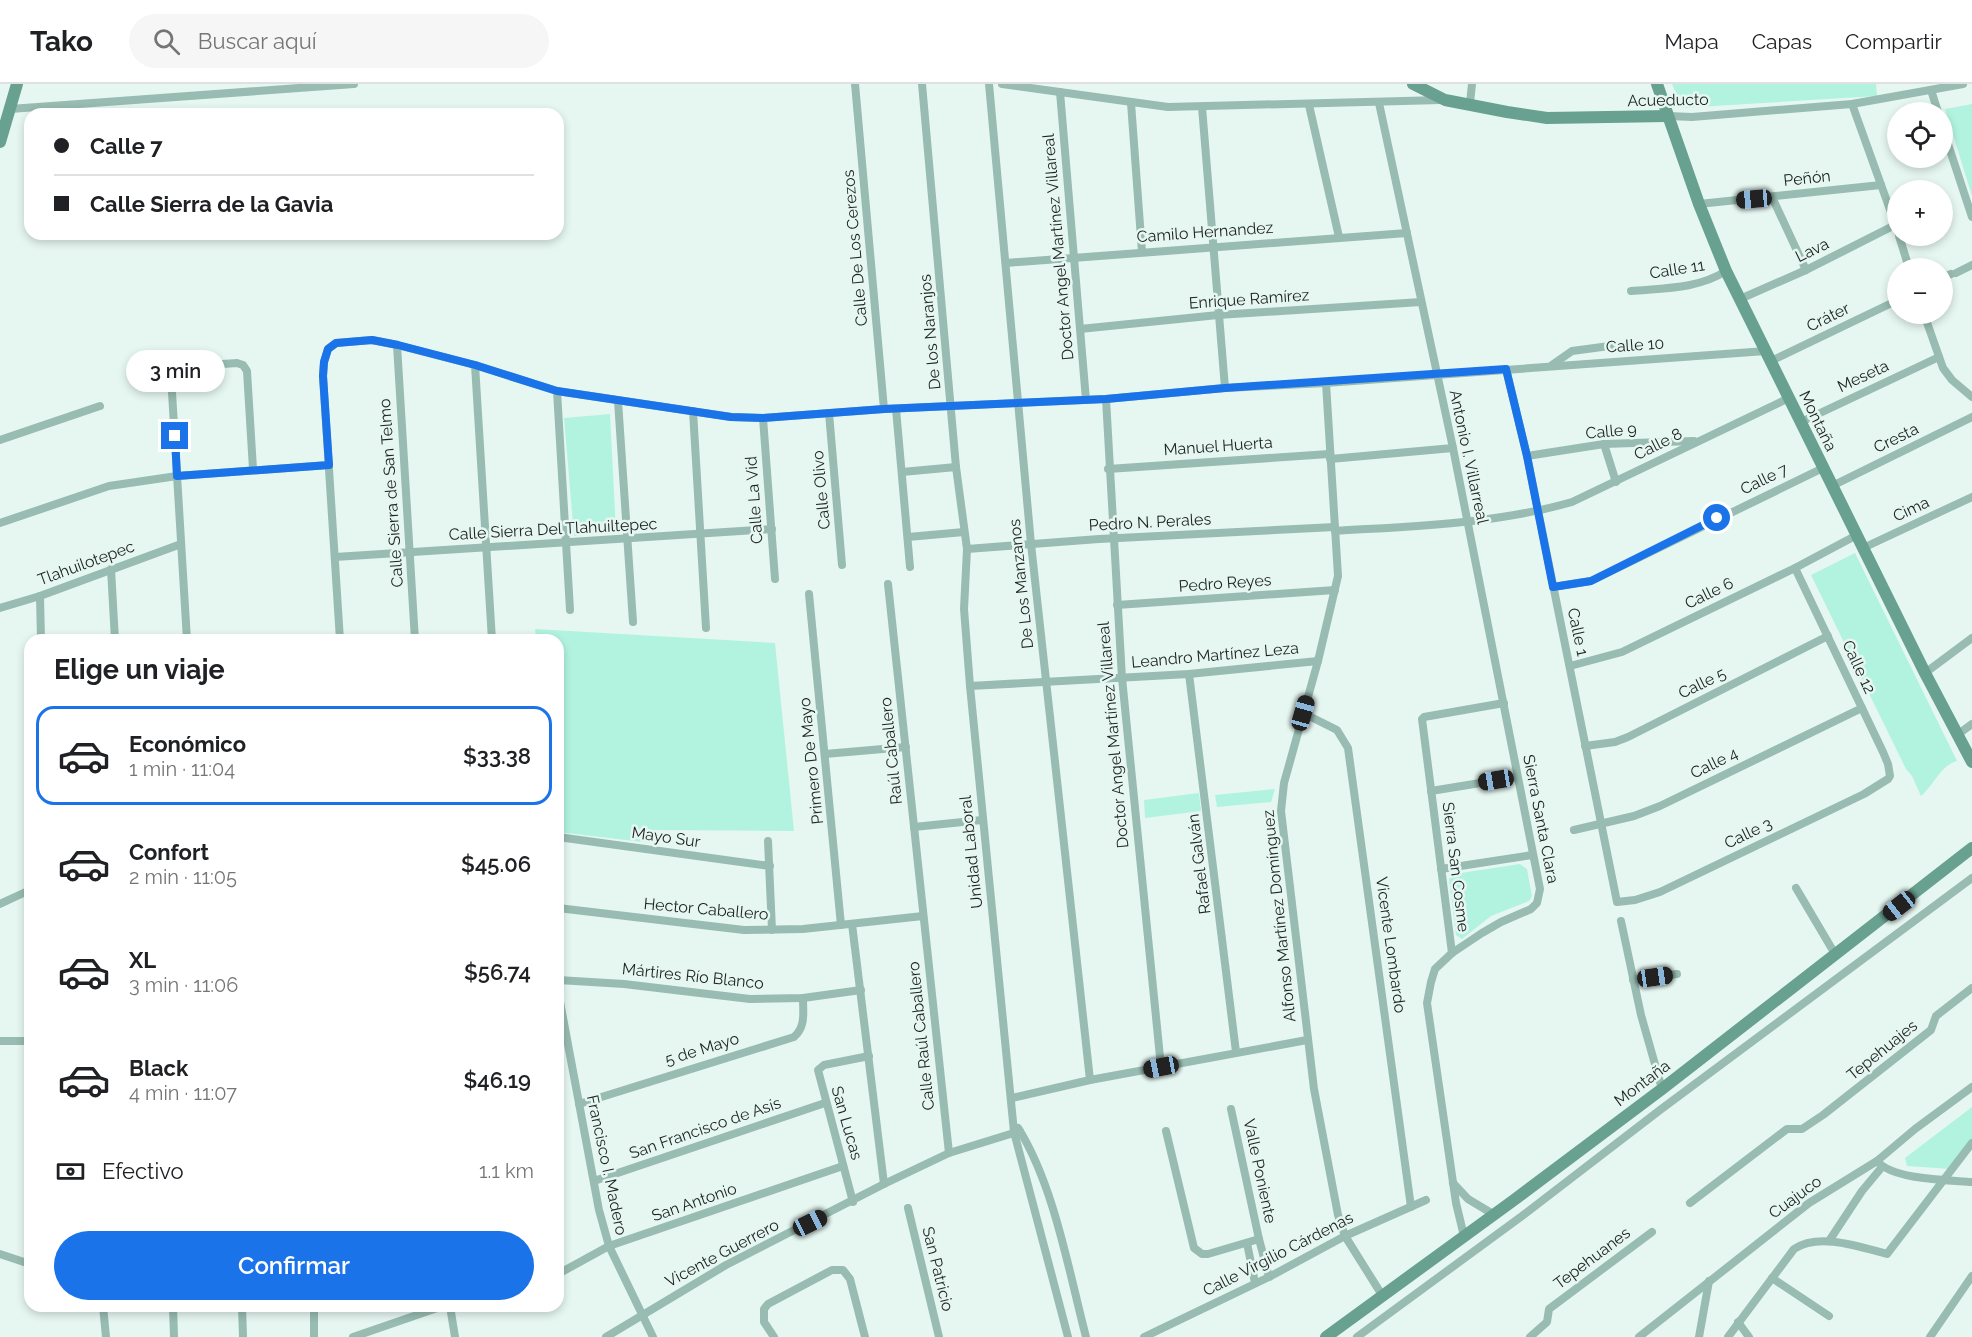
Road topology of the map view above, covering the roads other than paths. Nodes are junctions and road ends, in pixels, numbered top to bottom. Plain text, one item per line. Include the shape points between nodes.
1 (17, 84) edge
2 (354, 84) edge
3 (855, 84) edge
4 (922, 84) edge
5 (989, 84) edge
6 (1002, 84) edge
7 (1413, 84) edge
8 (1472, 84) edge
9 (1658, 84) edge
10 (1963, 84) edge
11 (1931, 90) junction
12 (1060, 92) junction
13 (1445, 100) junction
14 (1935, 102) edge
15 (1131, 103) junction
16 (1379, 103) junction
17 (1470, 104) junction
18 (1852, 104) junction
19 (1309, 105) junction
20 (1202, 107) junction
21 (10, 109) junction
22 (1668, 116) junction
23 (0, 142) edge
24 (1953, 159) edge
25 (1881, 185) junction
26 (1772, 197) junction
27 (1887, 202) edge
28 (1699, 204) junction
29 (1972, 217) edge
30 (1407, 232) junction
31 (1887, 235) edge
32 (1339, 237) junction
33 (1214, 247) junction
34 (1142, 252) junction
35 (1073, 257) junction
36 (1005, 263) junction
37 (1972, 265) edge
38 (1806, 270) junction
39 (1726, 271) junction
40 (1953, 274) edge
41 (1631, 291) dead end
42 (1740, 299) junction
43 (1421, 302) junction
44 (1887, 305) edge
45 (1218, 315) junction
46 (1927, 324) edge
47 (1080, 329) junction
48 (398, 345) junction
49 (1617, 345) dead end
50 (1769, 356) junction
51 (1939, 357) junction
52 (475, 365) junction
53 (1552, 366) junction
54 (1506, 369) junction
55 (1437, 374) junction
56 (1326, 383) junction
57 (1225, 388) junction
58 (557, 391) junction
59 (1972, 397) edge
60 (1789, 398) junction
61 (1106, 399) junction
62 (1086, 400) junction
63 (618, 401) junction
64 (1018, 404) junction
65 (100, 406) dead end
66 (952, 407) junction
67 (884, 409) junction
68 (896, 409) junction
69 (693, 411) junction
70 (829, 413) junction
71 (1972, 417) edge
72 (763, 418) junction
73 (1801, 422) junction
74 (0, 440) edge
75 (1698, 441) junction
76 (1604, 444) junction
77 (1453, 448) junction
78 (1330, 456) junction
79 (1527, 456) junction
80 (329, 465) junction
81 (956, 467) junction
82 (1822, 468) junction
83 (253, 469) junction
84 (1108, 469) junction
85 (903, 472) junction
86 (177, 476) junction
87 (1616, 482) junction
88 (1832, 486) junction
89 (1972, 497) edge
90 (1537, 511) junction
91 (1468, 522) junction
92 (0, 524) edge
93 (772, 529) junction
94 (1335, 529) junction
95 (964, 532) junction
96 (700, 535) junction
97 (1857, 536) junction
98 (908, 537) junction
99 (627, 539) junction
100 (1112, 539) junction
101 (566, 542) junction
102 (181, 544) junction
103 (1031, 544) junction
104 (486, 548) junction
105 (1863, 548) junction
106 (967, 549) junction
107 (410, 552) junction
108 (335, 557) junction
109 (842, 565) dead end
110 (910, 567) dead end
111 (1796, 568) junction
112 (111, 569) junction
113 (966, 578) joint
114 (775, 579) dead end
115 (888, 584) dead end
116 (1553, 587) junction
117 (1335, 590) junction
118 (809, 594) dead end
119 (40, 596) junction
120 (1117, 605) junction
121 (0, 608) edge
122 (570, 610) dead end
123 (633, 622) dead end
124 (706, 628) dead end
125 (41, 634) edge
126 (115, 634) edge
127 (188, 634) edge
128 (340, 634) edge
129 (415, 634) edge
130 (492, 634) edge
131 (1828, 636) junction
132 (1972, 638) edge
133 (1491, 642) joint
134 (1318, 661) junction
135 (1570, 666) junction
136 (1925, 673) junction
137 (1189, 674) junction
138 (1122, 678) junction
139 (1046, 682) junction
140 (970, 686) junction
141 (1504, 704) junction
142 (1862, 708) junction
143 (1303, 713) junction
144 (1972, 724) edge
145 (1957, 735) junction
146 (1585, 746) junction
147 (906, 747) junction
148 (825, 754) junction
149 (1972, 762) edge
150 (1517, 777) junction
151 (1888, 779) joint
152 (1431, 791) junction
153 (982, 820) junction
154 (1600, 824) junction
155 (914, 827) junction
156 (1574, 830) dead end
157 (564, 838) edge
158 (768, 841) dead end
159 (1972, 848) edge
160 (1532, 855) junction
161 (770, 866) junction
162 (1441, 869) junction
163 (1972, 878) edge
164 (1796, 888) dead end
165 (24, 893) edge
166 (1617, 902) joint
167 (0, 904) edge
168 (564, 909) edge
169 (923, 916) junction
170 (1621, 921) dead end
171 (852, 924) junction
172 (842, 925) junction
173 (772, 930) junction
174 (1452, 953) junction
175 (1835, 954) junction
176 (1677, 974) dead end
177 (564, 980) edge
178 (1633, 980) junction
179 (1972, 988) edge
180 (861, 990) junction
181 (803, 998) junction
182 (564, 1023) edge
183 (1307, 1040) junction
184 (0, 1041) edge
185 (24, 1041) edge
186 (1236, 1052) junction
187 (869, 1056) junction
188 (1161, 1067) junction
189 (1090, 1080) junction
190 (1972, 1087) edge
191 (1662, 1089) junction
192 (1012, 1098) junction
193 (825, 1103) junction
194 (579, 1104) junction
195 (1231, 1109) dead end
196 (1632, 1112) junction
197 (1641, 1125) junction
198 (1017, 1131) junction
199 (1166, 1131) dead end
200 (1972, 1143) edge
201 (949, 1153) junction
202 (1880, 1164) junction
203 (843, 1166) junction
204 (1944, 1180) junction
205 (594, 1181) junction
206 (1972, 1182) edge
207 (1453, 1183) junction
208 (884, 1184) junction
209 (1426, 1200) dead end
210 (1514, 1200) junction
211 (853, 1202) junction
212 (1690, 1203) dead end
213 (1411, 1207) junction
214 (908, 1208) dead end
215 (1493, 1214) junction
216 (1522, 1216) junction
217 (1652, 1232) dead end
218 (1345, 1236) junction
219 (1464, 1236) junction
220 (1259, 1239) junction
221 (1829, 1242) junction
222 (1247, 1243) junction
223 (609, 1246) junction
224 (0, 1254) edge
225 (24, 1262) edge
226 (564, 1271) edge
227 (1972, 1276) edge
228 (1269, 1277) junction
229 (1772, 1278) junction
230 (1709, 1281) junction
231 (1255, 1283) junction
232 (1382, 1295) junction
233 (104, 1312) edge
234 (173, 1312) edge
235 (242, 1312) edge
236 (314, 1312) edge
237 (425, 1312) edge
238 (451, 1312) edge
239 (642, 1314) junction
240 (1829, 1316) dead end
241 (1738, 1322) junction
242 (106, 1337) edge
243 (174, 1337) edge
244 (243, 1337) edge
245 (314, 1337) edge
246 (352, 1337) edge
247 (455, 1337) edge
248 (606, 1337) edge
249 (653, 1337) edge
250 (774, 1337) edge
251 (865, 1337) edge
252 (939, 1337) edge
253 (1068, 1337) edge
254 (1086, 1337) edge
255 (1144, 1337) edge
256 (1326, 1337) edge
257 (1357, 1337) edge
258 (1530, 1337) edge
259 (1639, 1337) edge
260 (1700, 1337) edge
261 (1728, 1337) edge
262 (1749, 1337) edge
263 (1930, 1337) edge

1 - 21 street
2 - 21 street
3 - 67 street, Calle De Los Cerezos
4 - 66 street, De los Naranjos
5 - 36 street, De Los Manzanos
6 - 12 street
7 - 13 street, Acueducto
8 - 17 street
9 - 22 street, Montaña
10 - 11 street, Acueducto
11 - 14 street
11 - 18 street, Acueducto
12 - 15 street
12 - 35 street, Doctor Angel Martínez Villareal
13 - 16 street
13 - 17 street, Acueducto
15 - 20 street
15 - 34 street
16 - 19 street
16 - 30 street, Antonio I. Villarreal
17 - 22 street, Acueducto via 1547,118
18 - 22 street, Acueducto
18 - 25 street
19 - 20 street
19 - 32 street
20 - 33 street
21 - 23 street
22 - 28 street, Montaña
24 - 29 street
25 - 26 street, Peñón
25 - 27 street
26 - 28 street, Peñón
26 - 38 street
28 - 39 street, Montaña
30 - 32 street, Camilo Hernandez
30 - 43 street, Antonio I. Villarreal
31 - 38 street, Lava
32 - 33 street, Camilo Hernandez
33 - 34 street, Camilo Hernandez
33 - 45 street
34 - 35 street, Camilo Hernandez
35 - 36 street, Camilo Hernandez
35 - 47 street, Doctor Angel Martínez Villareal
36 - 64 street, De Los Manzanos
37 - 40 street
38 - 42 street, Lava
39 - 41 street, Calle 11 via 1697,284
39 - 42 street, Montaña
42 - 50 street, Montaña
43 - 45 street, Enrique Ramírez
43 - 55 street, Antonio I. Villarreal
44 - 50 street, Cráter
45 - 47 street, Enrique Ramírez
45 - 57 street
46 - 51 street
47 - 62 street, Doctor Angel Martínez Villareal
48 - 52 street, Calle 10
48 - 80 street, Calle 10 via 350,340 328,349 323,376
48 - 107 street, Calle Sierra de San Telmo
49 - 53 street via 1572,351
50 - 53 street, Calle 10
50 - 60 street, Montaña
51 - 59 street via 1952,380
51 - 73 street, Meseta
52 - 58 street, Calle 10
52 - 104 street
53 - 54 street, Calle 10
54 - 55 street, Calle 10
54 - 79 street, Calle 1
55 - 56 street, Calle 10
55 - 77 street, Antonio I. Villarreal
56 - 57 street, Calle 10
56 - 78 street, Alfonso Martínez Domínguez
57 - 61 street, Calle 10
58 - 63 street, Calle 10
58 - 101 street
60 - 73 street, Montaña
60 - 75 street, Calle 8
61 - 62 street, Calle 10
61 - 84 street, Doctor Angel Martínez Villareal
62 - 64 street, Calle 10
63 - 69 street, Calle 10
63 - 99 street
64 - 66 street, Calle 10
64 - 103 street, De Los Manzanos
65 - 74 street
66 - 68 street, Calle 10
66 - 81 street, De los Naranjos
67 - 68 street, Calle 10
67 - 70 street, Calle 10
68 - 85 street
69 - 72 street, Calle 10
69 - 96 street
70 - 72 street, Calle 10
70 - 109 street, Calle Olivo
71 - 88 street, Cresta
72 - 93 street, Calle La Vid
73 - 82 street, Montaña
75 - 76 street, Calle 9
75 - 87 street, Calle 8
76 - 79 street, Calle 9
76 - 87 street
77 - 78 street, Manuel Huerta
77 - 91 street, Antonio I. Villarreal
78 - 84 street, Manuel Huerta
78 - 94 street, Alfonso Martínez Domínguez
79 - 90 street, Calle 1
80 - 83 street
80 - 108 street
81 - 85 street
81 - 95 street, De los Naranjos
82 - 88 street, Montaña
82 - 116 street, Calle 7 via 1591,581
83 - 86 street
83 - 86 street via 247,371 243,365 180,367 171,376
84 - 100 street, Doctor Angel Martínez Villareal
85 - 98 street
86 - 92 street via 110,486
86 - 102 street
87 - 90 street, Calle 8 via 1572,502
88 - 97 street, Montaña
89 - 105 street, Cima
90 - 91 street, Pedro N. Perales
90 - 116 street, Calle 1
91 - 94 street, Pedro N. Perales
91 - 133 street, Antonio I. Villarreal
93 - 96 street, Calle Sierra Del Tlahuiltepec
93 - 114 street, Calle La Vid
94 - 100 street, Pedro N. Perales
94 - 117 street, Alfonso Martínez Domínguez
95 - 98 street
95 - 106 street, De los Naranjos
96 - 99 street, Calle Sierra Del Tlahuiltepec
96 - 124 street
97 - 105 street, Montaña
97 - 111 street, Calle 6
98 - 110 street
99 - 101 street, Calle Sierra Del Tlahuiltepec
99 - 123 street
100 - 103 street, Pedro N. Perales
100 - 120 street, Doctor Angel Martínez Villareal
101 - 104 street, Calle Sierra Del Tlahuiltepec
101 - 122 street
102 - 112 street, Tlahuilotepec
102 - 127 street
103 - 106 street, Pedro N. Perales
103 - 139 street, De Los Manzanos
104 - 107 street, Calle Sierra Del Tlahuiltepec
104 - 130 street
105 - 136 street, Montaña
106 - 113 street, De los Naranjos
107 - 108 street, Calle Sierra Del Tlahuiltepec
107 - 129 street, Calle Sierra de San Telmo
108 - 128 street
111 - 131 street, Calle 12
111 - 135 street, Calle 6 via 1622,652
112 - 119 street, Tlahuilotepec
112 - 126 street
113 - 140 street, Unidad Laboral via 964,609
115 - 147 street, Raúl Caballero
116 - 135 street, Calle 1
117 - 120 street, Pedro Reyes
117 - 134 street, Alfonso Martínez Domínguez
118 - 148 street, Primero De Mayo
119 - 121 street, Tlahuilotepec
119 - 125 street
120 - 138 street, Doctor Angel Martínez Villareal
131 - 142 street, Calle 12
131 - 146 street, Calle 5 via 1628,737
132 - 136 street
133 - 141 street, Sierra Santa Clara
134 - 137 street, Leandro Martínez Leza
134 - 143 street, Alfonso Martínez Domínguez
135 - 146 street, Calle 1
136 - 145 street, Montaña
137 - 138 street, Leandro Martínez Leza
137 - 186 street, Rafael Galván
138 - 139 street, Leandro Martínez Leza
138 - 188 street, Doctor Angel Martínez Villareal
139 - 140 street, Leandro Martínez Leza
139 - 189 street, De Los Manzanos
140 - 153 street, Unidad Laboral
141 - 150 street, Sierra Santa Clara
141 - 152 street, Sierra San Cosme via 1424,717 1421,726
142 - 151 street, Calle 12 via 1888,764
142 - 154 street, Calle 4 via 1659,806
143 - 183 street, Alfonso Martínez Domínguez via 1284,783 1281,811
143 - 213 street, Vicente Lombardo via 1337,730 1348,748
144 - 145 street
145 - 149 street, Montaña
146 - 154 street, Calle 1
147 - 148 street
147 - 155 street, Raúl Caballero
148 - 172 street, Primero De Mayo
150 - 152 street
150 - 160 street, Sierra Santa Clara
151 - 166 street, Calle 3 via 1660,892
152 - 162 street, Sierra San Cosme
153 - 155 street
153 - 192 street, Unidad Laboral
154 - 156 street, Calle 4
154 - 166 street, Calle 1
155 - 169 street, Raúl Caballero
157 - 161 street, Mayo Sur
158 - 161 street
159 - 175 street, Montaña
160 - 162 street
160 - 174 street, Sierra Santa Clara via 1540,889 1537,903
161 - 173 street
162 - 174 street, Sierra San Cosme
163 - 197 street, Montaña
164 - 175 street
165 - 167 street
168 - 173 street, Hector Caballero
169 - 171 street, Hector Caballero
169 - 201 street, Calle Raúl Caballero
170 - 178 street
171 - 172 street, Hector Caballero
171 - 180 street
172 - 173 street, Hector Caballero
174 - 207 street, Sierra San Cosme via 1435,969 1427,1004
175 - 191 street, Montaña
176 - 178 street
177 - 181 street, Mártires Río Blanco via 735,998
178 - 191 street
179 - 212 street, Tepehuajes via 1936,1016 1931,1030 1839,1104 1802,1129 1787,1129
180 - 181 street, Mártires Río Blanco
180 - 187 street
181 - 194 street, 5 de Mayo via 803,1022 794,1037
182 - 194 street, Francisco I. Madero
183 - 186 street
183 - 218 street, Alfonso Martínez Domínguez
184 - 185 street
186 - 188 street
187 - 193 street, San Lucas via 820,1067 818,1077
187 - 208 street
188 - 189 street
189 - 192 street
190 - 202 street, Cuajuco via 1915,1129
191 - 196 street, Montaña
192 - 198 street, Unidad Laboral
193 - 203 street, San Lucas
193 - 205 street, San Francisco de Asís
194 - 205 street, Francisco I. Madero
195 - 220 street, Valle Poniente
196 - 197 street
196 - 210 street, Montaña
197 - 216 street, Montaña
198 - 201 street, Vicente Guerrero
198 - 253 street, Unidad Laboral
198 - 254 street, Unidad Laboral via 1052,1208
199 - 222 street, Valle Poniente via 1194,1248 1208,1254
200 - 204 street
201 - 208 street, Vicente Guerrero
202 - 204 street via 1895,1173
202 - 221 street
202 - 230 street, Cuajuco via 1809,1203
203 - 211 street, San Lucas
203 - 223 street, San Antonio
204 - 206 street
204 - 221 street via 1887,1254
205 - 223 street, Francisco I. Madero
207 - 215 street via 1468,1199
207 - 219 street, Sierra San Cosme
208 - 211 street, Vicente Guerrero
209 - 213 street, Calle Virgilio Cárdenas
210 - 215 street, Montaña
210 - 216 street
211 - 239 street, Vicente Guerrero via 726,1265
213 - 218 street, Calle Virgilio Cárdenas
214 - 252 street, San Patricio
215 - 219 street, Montaña
216 - 257 street, Montaña
217 - 258 street, Tepehuanes via 1549,1309 1547,1322
218 - 228 street, Calle Virgilio Cárdenas
218 - 232 street, Alfonso Martínez Domínguez
219 - 232 street, Montaña
220 - 222 street, Valle Poniente
220 - 228 street, Valle Poniente
221 - 229 street via 1809,1242 1794,1249
222 - 231 street, Valle Poniente
223 - 226 street, San Antonio
223 - 239 street, Francisco I. Madero
224 - 225 street
227 - 263 street
228 - 231 street, Calle Virgilio Cárdenas
229 - 240 street
229 - 241 street
230 - 259 street, Cuajuco
230 - 260 street
231 - 255 street, Calle Virgilio Cárdenas
232 - 256 street, Montaña
233 - 242 street
234 - 243 street
235 - 244 street
236 - 245 street
237 - 246 street
238 - 247 street
239 - 248 street, Vicente Guerrero
239 - 249 street, Francisco I. Madero
241 - 261 street
241 - 262 street
250 - 251 street via 764,1322 764,1309 839,1269 850,1280

